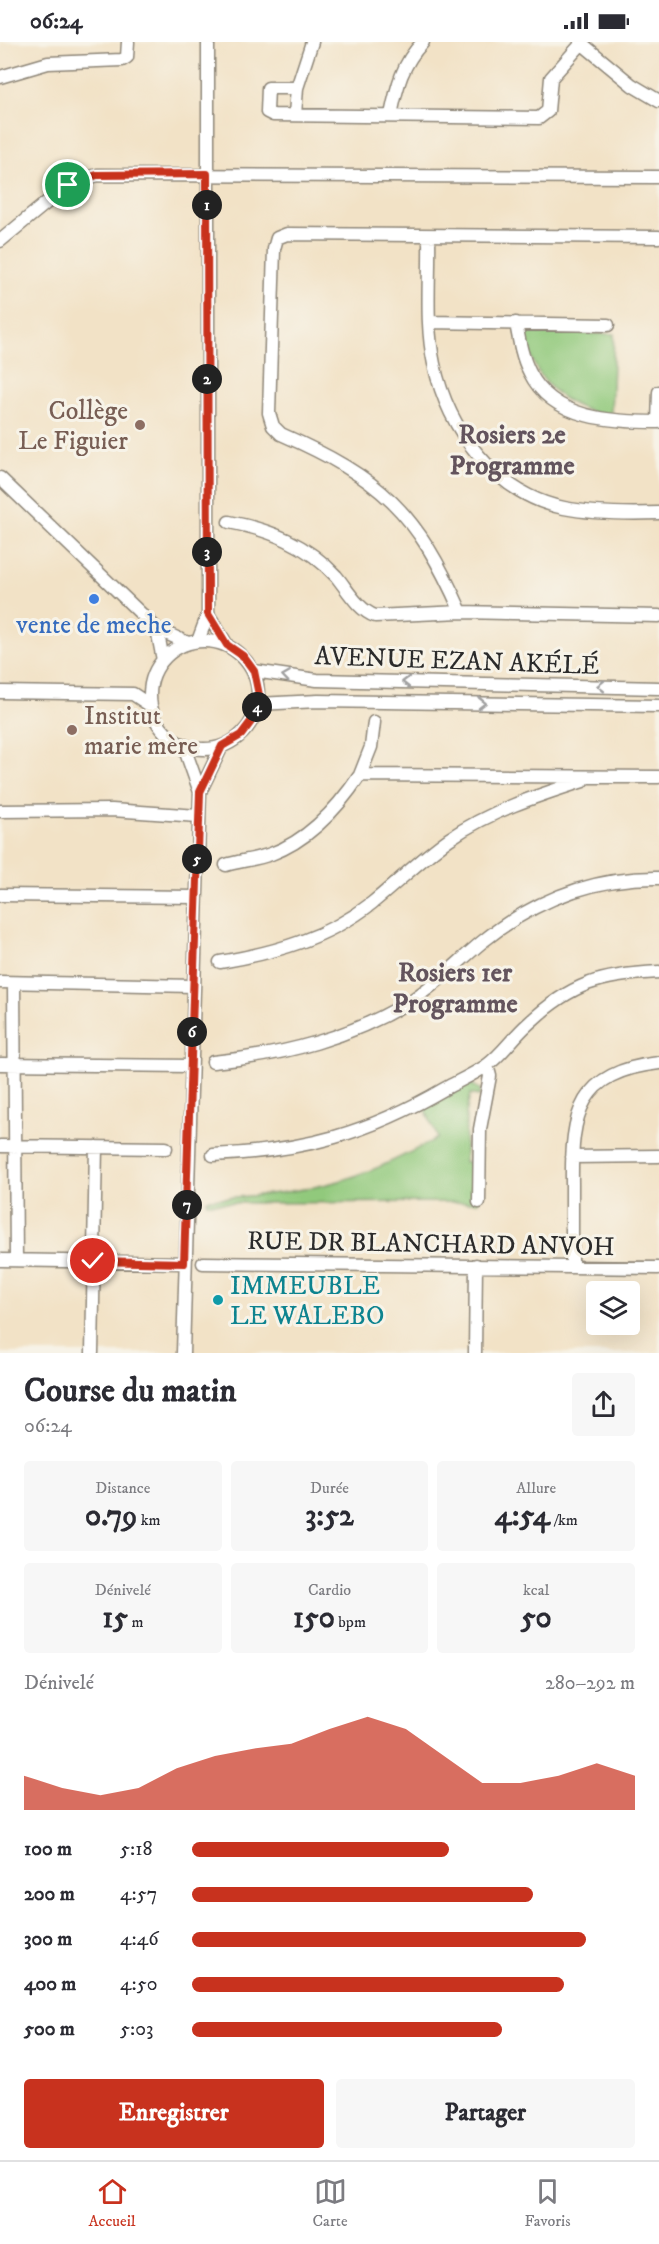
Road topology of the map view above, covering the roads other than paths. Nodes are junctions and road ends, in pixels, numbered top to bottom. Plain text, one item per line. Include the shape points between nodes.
1 (128, 42) edge
2 (208, 42) edge
3 (312, 42) edge
4 (423, 42) edge
5 (581, 42) edge
6 (0, 77) edge
7 (297, 88) junction
8 (659, 101) edge
9 (295, 115) junction
10 (391, 115) junction
11 (207, 174) junction
12 (659, 177) edge
13 (429, 237) junction
14 (659, 237) edge
15 (0, 241) edge
16 (430, 322) junction
17 (516, 324) junction
18 (608, 325) dead end
19 (659, 392) edge
20 (658, 422) edge
21 (0, 478) edge
22 (659, 513) edge
23 (229, 522) dead end
24 (461, 612) junction
25 (208, 614) junction
26 (659, 616) edge
27 (157, 629) junction
28 (193, 642) junction
29 (227, 645) junction
30 (163, 660) junction
31 (254, 671) junction
32 (153, 676) junction
33 (659, 688) edge
34 (0, 692) edge
35 (133, 694) junction
36 (258, 704) junction
37 (151, 706) junction
38 (659, 706) edge
39 (374, 722) dead end
40 (183, 744) junction
41 (222, 746) junction
42 (360, 775) junction
43 (659, 777) edge
44 (592, 778) junction
45 (200, 792) junction
46 (0, 812) edge
47 (198, 816) junction
48 (225, 865) dead end
49 (659, 878) edge
50 (0, 895) edge
51 (196, 897) junction
52 (220, 962) dead end
53 (659, 972) edge
54 (0, 982) edge
55 (14, 983) junction
56 (194, 986) junction
57 (213, 1062) dead end
58 (659, 1063) edge
59 (0, 1064) edge
60 (14, 1065) junction
61 (487, 1065) junction
62 (191, 1066) junction
63 (0, 1146) edge
64 (15, 1146) junction
65 (96, 1147) junction
66 (166, 1148) dead end
67 (213, 1155) dead end
68 (659, 1156) edge
69 (572, 1157) junction
70 (479, 1202) dead end
71 (0, 1260) edge
72 (16, 1260) junction
73 (93, 1261) junction
74 (184, 1263) junction
75 (203, 1263) dead end
76 (476, 1265) junction
77 (572, 1267) junction
78 (659, 1268) edge
79 (92, 1353) edge
80 (183, 1353) edge
81 (475, 1353) edge

1 - 6 street via 127,57 122,60 48,63
2 - 11 street
3 - 7 street
4 - 10 street via 398,78
5 - 8 street via 632,86
5 - 10 street via 551,78 548,111 543,117
7 - 9 street
7 - 9 street via 272,86 266,91 267,112
9 - 10 street
11 - 12 street
11 - 15 street via 116,173 80,179
11 - 25 street
13 - 14 street
13 - 16 street
13 - 24 street via 287,234 277,238 269,413 281,435 347,466 397,507 437,559
16 - 17 street
16 - 22 street via 434,363 453,421 500,476 531,497 562,508
17 - 18 street
17 - 20 street via 530,374 545,393 591,417 616,422
19 - 20 street
21 - 27 street
23 - 24 street via 263,528 290,540 315,557 369,614 381,617
24 - 26 street
25 - 28 street
25 - 29 street
27 - 28 street
27 - 30 street
28 - 29 street
28 - 30 street
29 - 31 street via 243,656
30 - 32 street
33 -> 31 street, AVENUE EZAN AKÉLÉ via 318,680
31 - 36 street via 259,686
32 - 35 street
32 - 37 street
34 - 35 street
35 - 37 street
36 -> 38 street, AVENUE EZAN AKÉLÉ via 318,701
36 - 41 street via 241,735
37 - 40 street via 162,729
39 - 42 street via 371,747
40 - 41 street via 202,749
40 - 45 street
41 - 45 street
42 - 44 street
42 - 48 street via 337,808 297,841 271,854
43 - 44 street
44 - 52 street via 522,801 482,820 448,840 341,924 262,955
45 - 47 street
46 - 47 street via 111,810
47 - 51 street
49 - 57 street via 602,883 540,902 491,935 414,999 347,1033 286,1052
50 - 51 street
51 - 56 street
53 - 61 street via 590,981 548,1006
54 - 55 street
55 - 56 street
55 - 60 street
56 - 62 street
58 - 69 street via 627,1068 607,1077 589,1094 574,1129
59 - 60 street
60 - 62 street
60 - 64 street
61 - 67 street via 397,1115 355,1133 284,1150
61 - 70 street via 490,1076 480,1129
62 - 74 street
63 - 64 street
64 - 65 street
64 - 72 street
65 - 66 street
65 - 73 street
68 - 69 street
69 - 77 street
71 - 72 street
72 - 73 street
73 - 74 street
73 - 79 street
74 - 80 street
75 - 76 street, RUE DR BLANCHARD ANVOH
76 - 77 street, RUE DR BLANCHARD ANVOH
76 - 81 street
77 - 78 street, RUE DR BLANCHARD ANVOH

